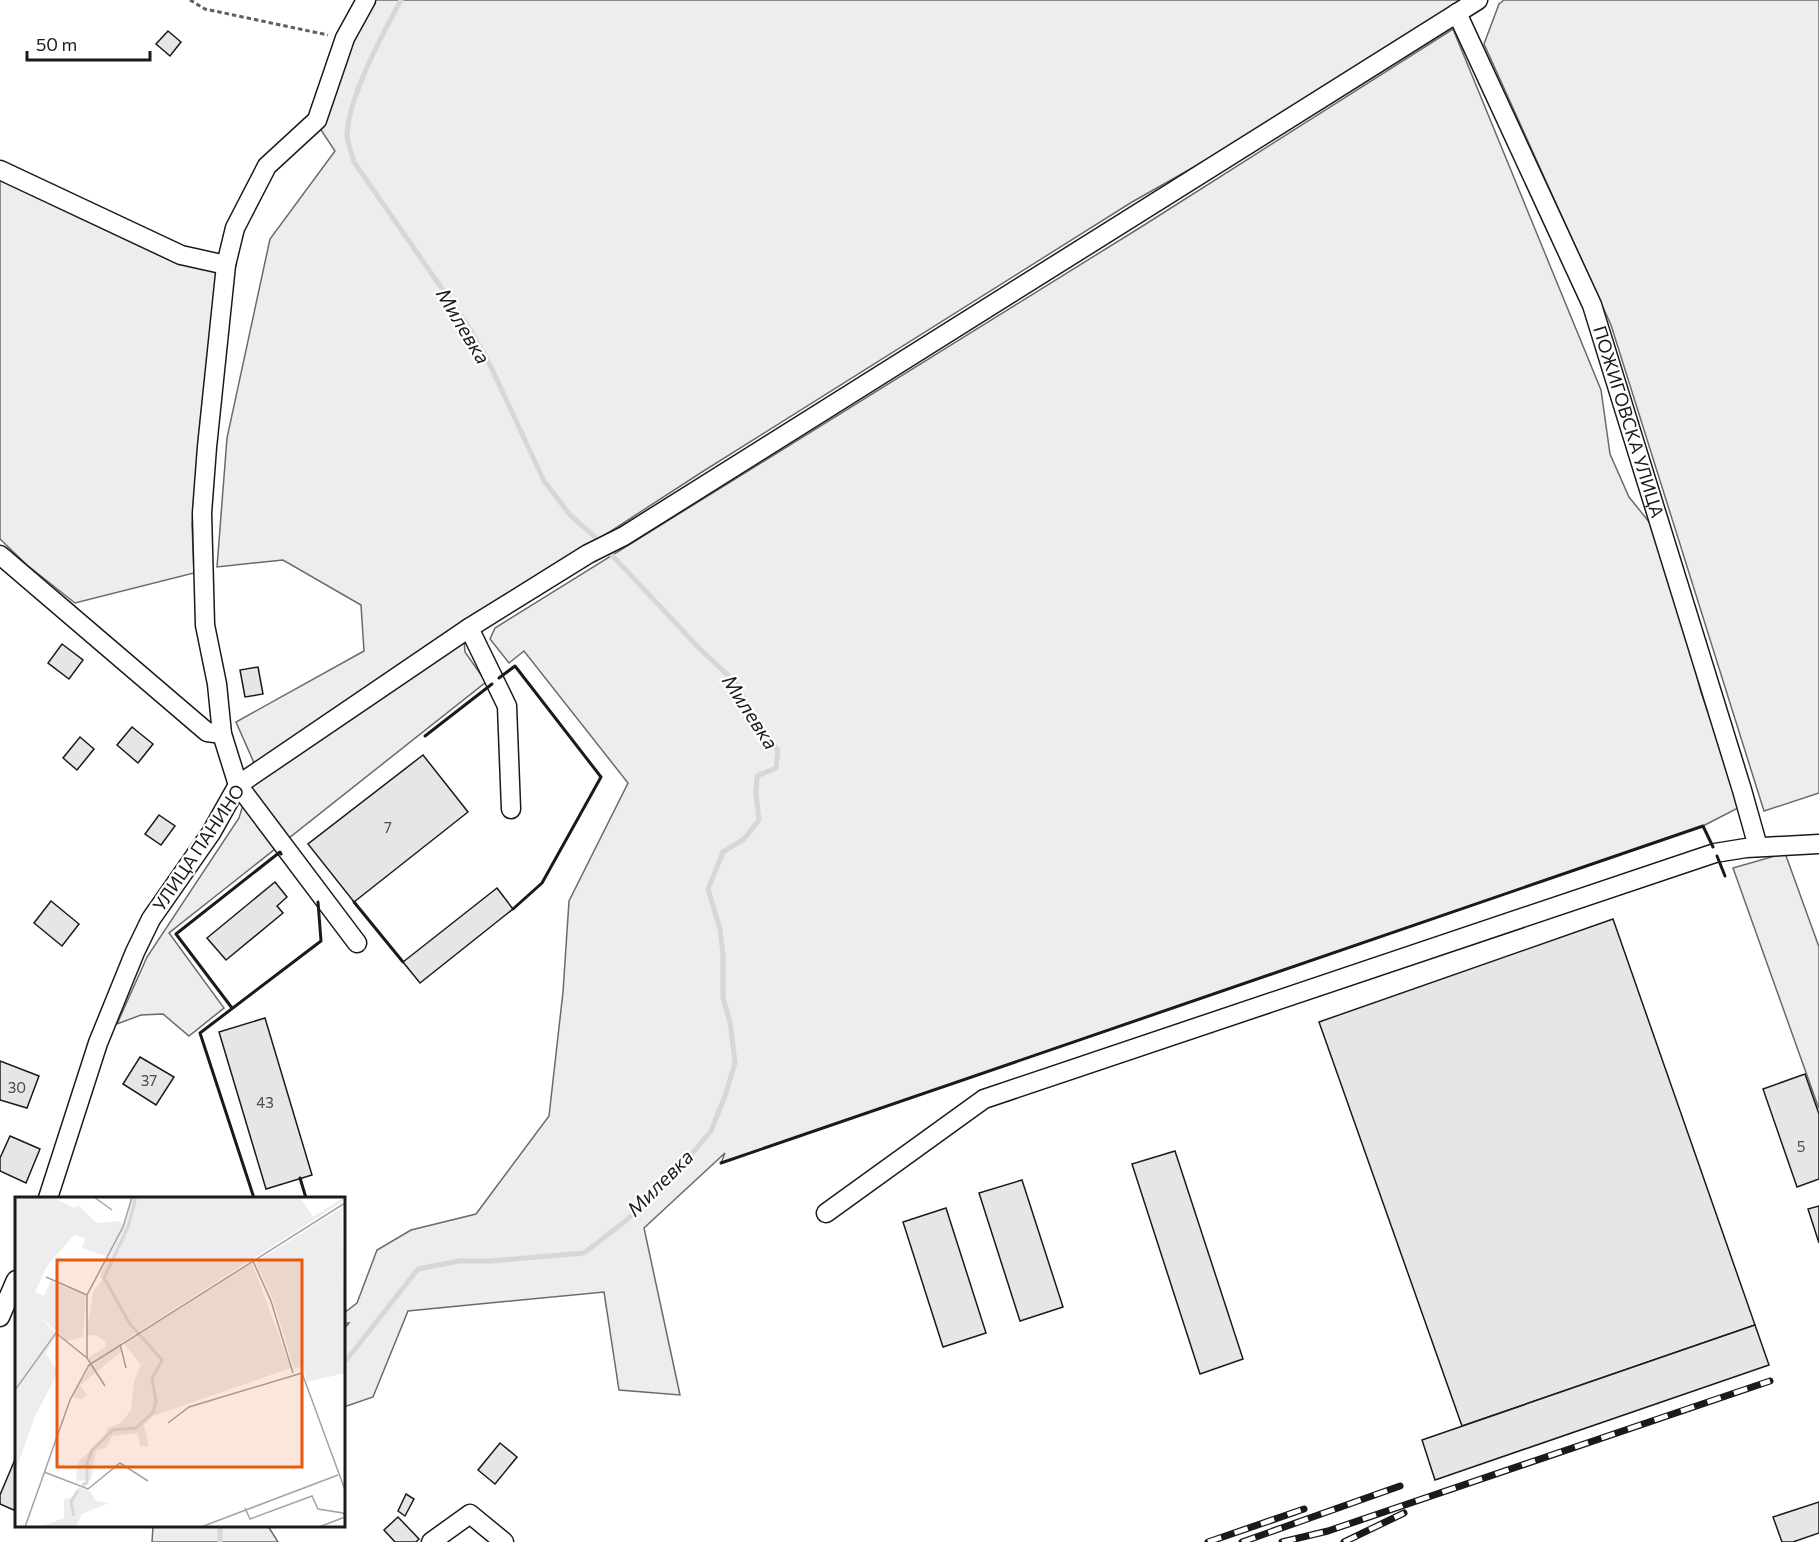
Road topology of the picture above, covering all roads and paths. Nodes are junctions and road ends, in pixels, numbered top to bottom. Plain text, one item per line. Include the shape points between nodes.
1 (190, 0) edge
2 (366, 0) edge
3 (1478, 0) edge
4 (1458, 13) junction
5 (345, 38) junction
6 (0, 170) edge
7 (226, 265) junction
8 (0, 555) edge
9 (469, 628) junction
10 (222, 734) junction
11 (238, 785) junction
12 (512, 809) dead end
13 (1819, 844) edge
14 (1752, 848) junction
15 (357, 943) dead end
16 (48, 1197) edge
17 (826, 1213) dead end
18 (15, 1282) edge
19 (0, 1317) edge
20 (431, 1542) edge
21 (504, 1542) edge

1 - 5 path via 205,9
2 - 5 street
3 - 4 street, УЛИЦА ПАНИНО
4 - 9 street, УЛИЦА ПАНИНО via 624,536
4 - 14 street, ПОЖИГОВСКА УЛИЦА via 1592,305 1743,790
5 - 7 street via 317,120 267,166 235,228
6 - 7 street via 181,255
7 - 10 street via 202,513 205,626
8 - 10 street via 207,732
9 - 11 street, УЛИЦА ПАНИНО
9 - 12 street via 507,706
10 - 11 street
11 - 15 street
11 - 16 street, УЛИЦА ПАНИНО via 211,833 151,919 135,952 98,1043
13 - 14 street
14 - 17 street via 1715,853 984,1099
18 - 19 street
20 - 21 street via 470,1514

